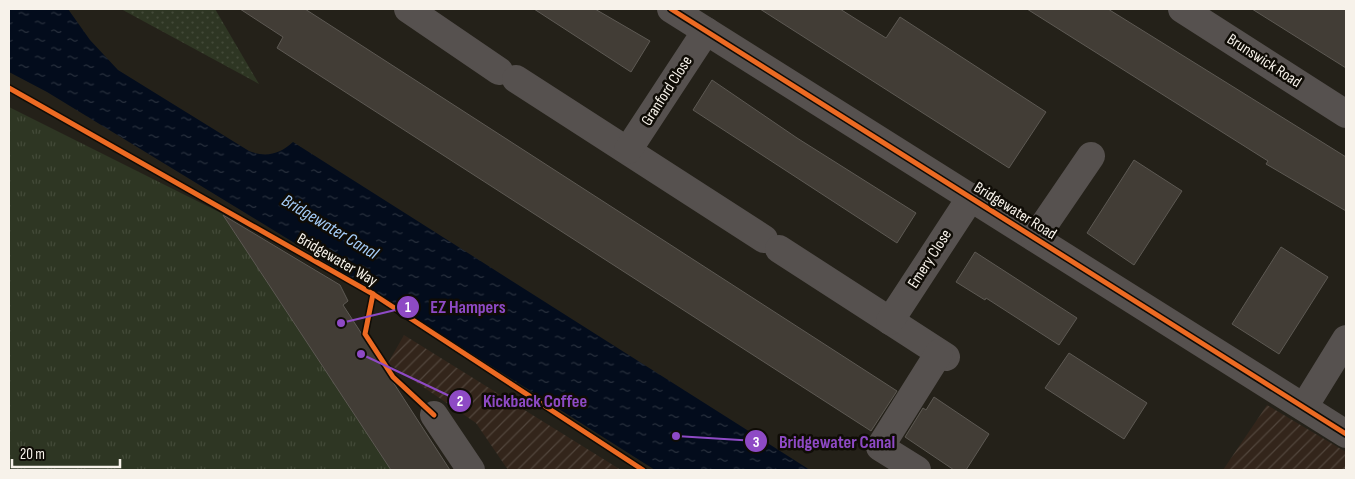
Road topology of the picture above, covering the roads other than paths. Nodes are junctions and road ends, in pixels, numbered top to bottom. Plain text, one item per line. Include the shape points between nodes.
1 (671, 9) edge
2 (1182, 9) edge
3 (417, 15) edge
4 (706, 31) junction
5 (1346, 114) edge
6 (628, 150) junction
7 (1091, 156) dead end
8 (971, 197) junction
9 (1035, 238) junction
10 (890, 321) junction
11 (1346, 339) edge
12 (1304, 407) junction
13 (434, 415) dead end
14 (1346, 434) edge
15 (471, 470) edge
16 (918, 470) edge

1 - 4 street, Bridgewater Road
2 - 5 street, Brunswick Road
3 - 6 street
4 - 6 street, Granford Close
4 - 8 street, Bridgewater Road
6 - 10 street
7 - 9 street
8 - 9 street, Bridgewater Road
8 - 10 street, Emery Close
9 - 12 street, Bridgewater Road
10 - 16 street via 943,355 880,446
11 - 12 street
12 - 14 street, Bridgewater Road
13 - 15 street

